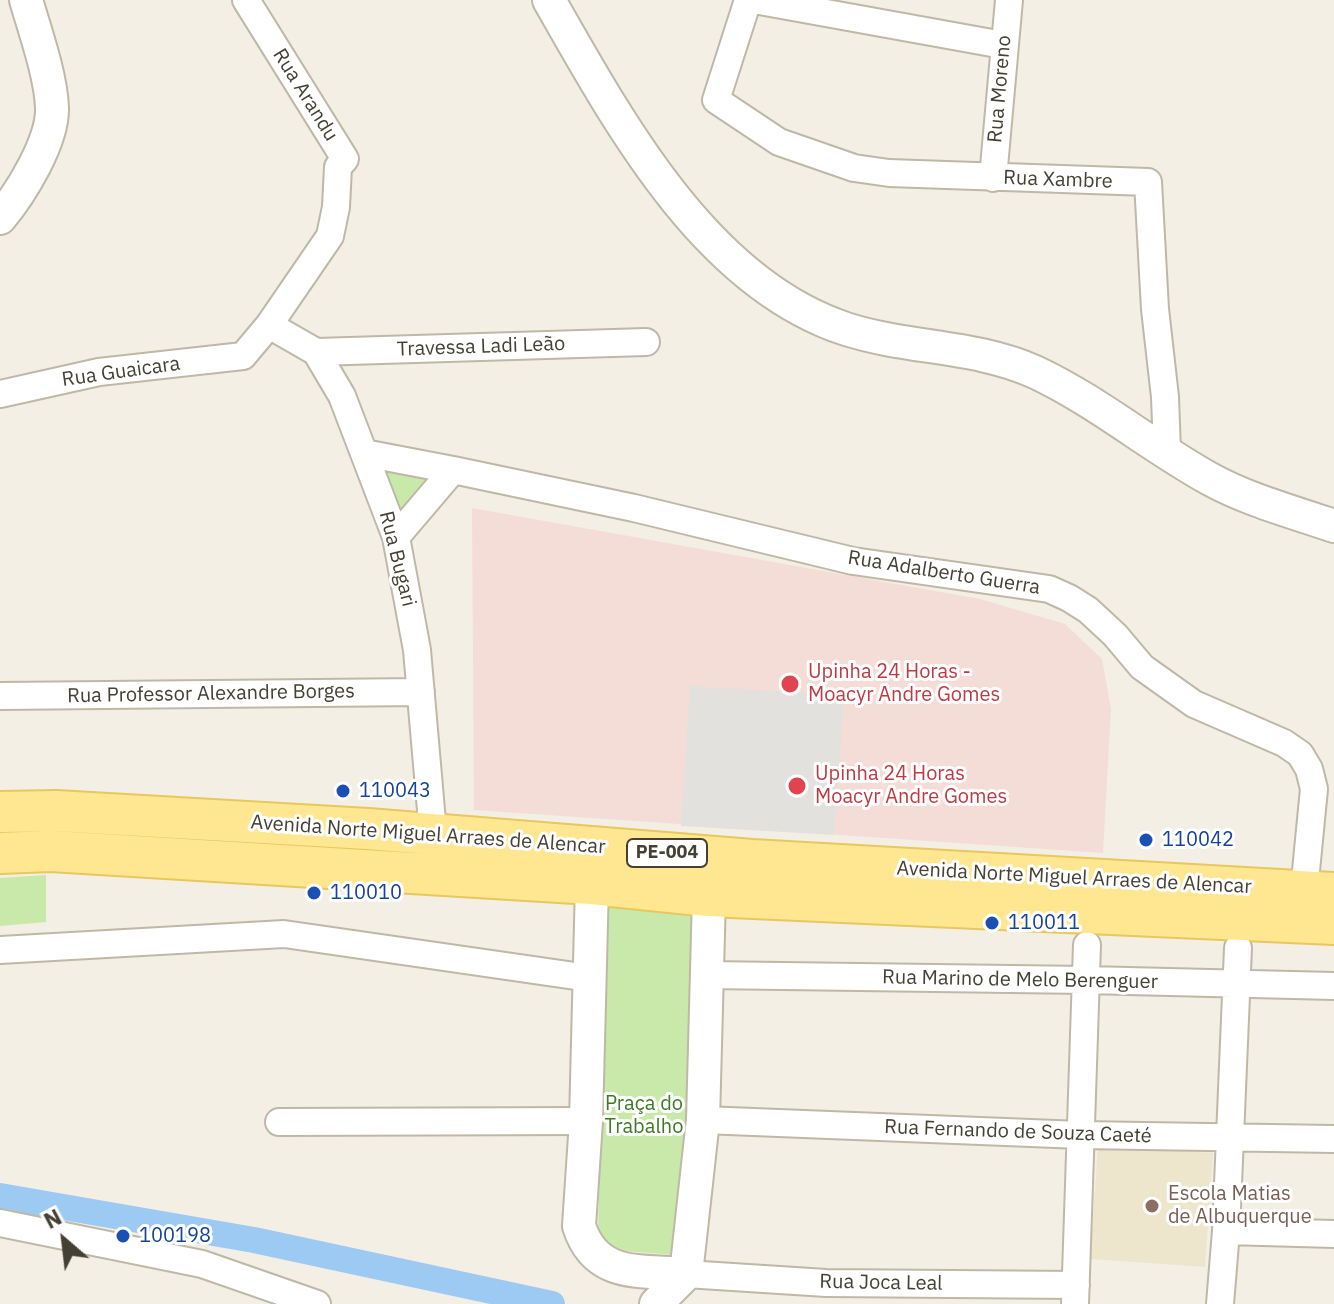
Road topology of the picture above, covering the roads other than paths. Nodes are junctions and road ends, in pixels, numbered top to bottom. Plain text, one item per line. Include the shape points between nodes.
1 (26, 0) edge
2 (246, 0) edge
3 (549, 0) edge
4 (751, 0) edge
5 (1009, 0) edge
6 (1003, 45) junction
7 (993, 178) junction
8 (0, 218) edge
9 (269, 325) junction
10 (646, 342) dead end
11 (316, 352) junction
12 (243, 356) joint
13 (0, 394) edge
14 (1167, 451) junction
15 (364, 453) junction
16 (453, 470) junction
17 (1334, 526) edge
18 (396, 537) junction
19 (421, 692) junction
20 (0, 696) edge
21 (0, 812) edge
22 (433, 833) junction
23 (0, 853) edge
24 (592, 884) junction
25 (1319, 892) edge
26 (709, 896) junction
27 (1334, 924) edge
28 (1087, 945) dead end
29 (1238, 948) dead end
30 (0, 950) edge
31 (706, 975) junction
32 (589, 978) junction
33 (1087, 980) junction
34 (1236, 984) junction
35 (1334, 986) edge
36 (703, 1120) junction
37 (586, 1121) junction
38 (279, 1122) dead end
39 (1081, 1135) junction
40 (1229, 1136) junction
41 (1334, 1139) edge
42 (0, 1223) edge
43 (1226, 1231) junction
44 (1334, 1234) edge
45 (686, 1274) junction
46 (1076, 1295) edge
47 (317, 1304) edge
48 (656, 1304) edge
49 (1220, 1304) edge

1 - 8 street via 52,109 39,153
2 - 9 street, Rua Arandu via 345,159 338,167 330,236
3 - 14 street via 596,82 673,193 725,254 766,287 845,329 1019,365 1064,386
4 - 6 street
4 - 7 street, Rua Xambre via 716,100 779,142 854,168
5 - 6 street, Rua Moreno
6 - 7 street, Rua Moreno
7 - 14 street, Rua Xambre via 1148,182
9 - 11 street, Rua Bugari
9 - 12 street, Rua Arandu
10 - 11 street, Travessa Ladi Leão
11 - 15 street, Rua Bugari via 342,396
12 - 13 street, Rua Guaicara via 99,372
14 - 17 street via 1210,479
15 - 16 street, Rua Adalberto Guerra
15 - 18 street, Rua Bugari
16 - 18 street
16 - 25 street, Rua Adalberto Guerra via 853,561 1049,589 1069,598 1115,635 1142,667 1194,704 1300,754 1314,789
18 - 19 street, Rua Bugari
19 - 20 street, Rua Professor Alexandre Borges
19 - 22 street, Rua Bugari
21 - 22 main road, Avenida Norte Miguel Arraes de Alencar / PE-004
22 - 25 main road, Avenida Norte Miguel Arraes de Alencar / PE-004 via 752,860
23 - 24 main road, Avenida Norte Miguel Arraes de Alencar / PE-004 via 51,851
24 - 26 main road, Avenida Norte Miguel Arraes de Alencar / PE-004
24 - 32 street
26 - 27 main road, Avenida Norte Miguel Arraes de Alencar / PE-004
26 - 31 street
28 - 33 street
29 - 34 street
30 - 32 street via 284,934
31 - 33 street, Rua Marino de Melo Berenguer
31 - 36 street
32 - 37 street
33 - 34 street, Rua Marino de Melo Berenguer
33 - 39 street
34 - 35 street, Rua Marino de Melo Berenguer
34 - 40 street
36 - 39 street, Rua Fernando de Souza Caeté
36 - 45 street
37 - 38 street
37 - 45 street via 579,1226 584,1240 602,1262 617,1269
39 - 40 street, Rua Fernando de Souza Caeté
39 - 46 street
40 - 41 street, Rua Fernando de Souza Caeté
40 - 43 street
42 - 47 street via 202,1264
43 - 44 street
43 - 49 street
45 - 46 street, Rua Joca Leal
45 - 48 street

